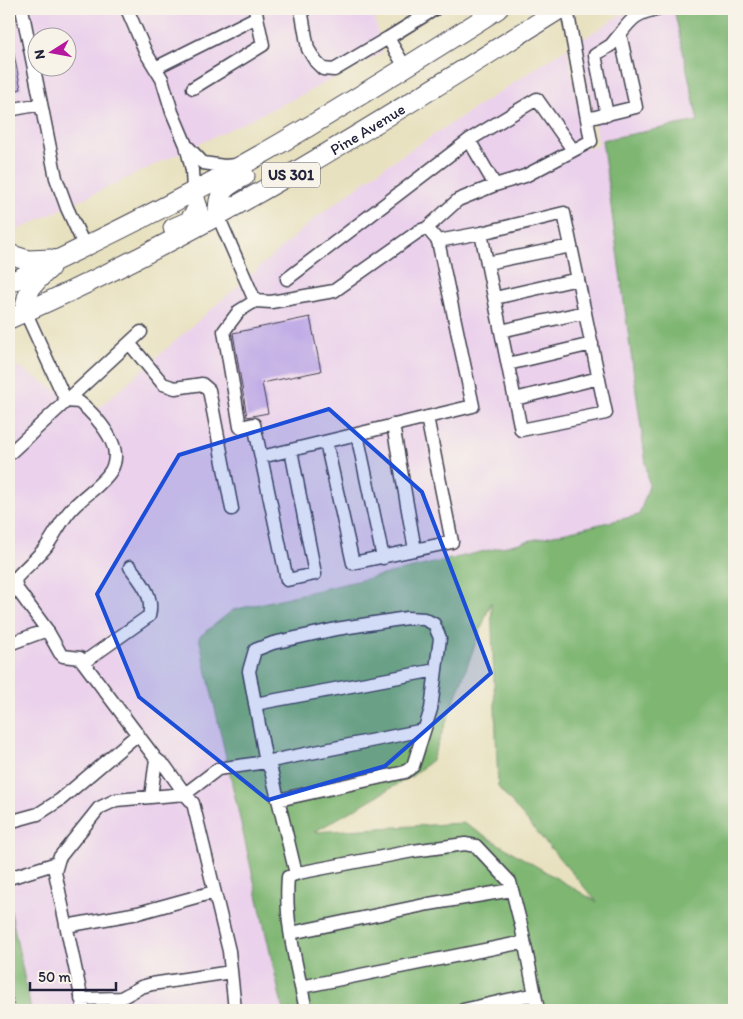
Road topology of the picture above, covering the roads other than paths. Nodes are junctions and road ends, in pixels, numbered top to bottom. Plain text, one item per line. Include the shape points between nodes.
1 (22, 9) edge
2 (127, 9) edge
3 (301, 9) edge
4 (435, 9) edge
5 (498, 9) edge
6 (560, 9) edge
7 (567, 9) edge
8 (657, 9) edge
9 (256, 13) edge
10 (620, 34) junction
11 (388, 38) junction
12 (595, 55) junction
13 (576, 59) junction
14 (405, 67) junction
15 (155, 68) junction
16 (193, 88) dead end
17 (359, 96) junction
18 (41, 104) junction
19 (9, 110) edge
20 (608, 114) junction
21 (587, 119) junction
22 (469, 140) junction
23 (186, 145) junction
24 (573, 150) junction
25 (241, 165) junction
26 (495, 185) junction
27 (193, 192) junction
28 (218, 216) junction
29 (427, 228) junction
30 (482, 233) junction
31 (438, 241) junction
32 (85, 246) junction
33 (571, 246) junction
34 (9, 254) edge
35 (60, 259) junction
36 (488, 263) junction
37 (107, 273) junction
38 (287, 279) dead end
39 (578, 279) junction
40 (9, 283) edge
41 (494, 298) junction
42 (254, 300) junction
43 (585, 312) junction
44 (17, 315) edge
45 (501, 331) junction
46 (141, 332) dead end
47 (129, 343) junction
48 (592, 344) junction
49 (508, 364) junction
50 (599, 378) junction
51 (515, 399) junction
52 (66, 400) junction
53 (427, 417) junction
54 (393, 425) junction
55 (357, 434) junction
56 (326, 442) junction
57 (291, 450) junction
58 (9, 454) edge
59 (261, 457) junction
60 (232, 509) dead end
61 (415, 550) junction
62 (384, 558) junction
63 (130, 567) dead end
64 (47, 630) junction
65 (9, 644) edge
66 (84, 662) junction
67 (436, 670) junction
68 (256, 704) junction
69 (424, 730) junction
70 (138, 734) junction
71 (156, 759) junction
72 (266, 762) junction
73 (186, 794) junction
74 (151, 797) junction
75 (278, 800) junction
76 (9, 822) edge
77 (57, 863) junction
78 (296, 874) junction
79 (9, 878) edge
80 (512, 890) junction
81 (214, 892) junction
82 (66, 926) junction
83 (291, 933) junction
84 (524, 942) junction
85 (231, 972) junction
86 (301, 987) junction
87 (535, 994) junction
88 (82, 1005) edge
89 (235, 1010) edge
90 (306, 1010) edge
91 (463, 1010) edge
92 (538, 1010) edge

1 - 18 street
2 - 15 street
3 - 11 street via 308,49 323,69 334,70
4 - 11 street
5 - 14 highway, Pine Avenue / US 301
6 - 28 highway, Pine Avenue / US 301 via 338,148
7 - 13 street
8 - 10 street via 631,18
9 - 15 street
9 - 16 street via 263,44
10 - 12 street via 611,45
10 - 20 street via 636,107
11 - 14 street
12 - 13 street
12 - 20 street
13 - 21 street
14 - 17 highway, Pine Avenue / US 301
15 - 23 street
17 - 25 highway, Pine Avenue / US 301
17 - 28 highway via 343,119 225,188 218,201
18 - 19 street
18 - 32 street via 56,178
20 - 21 street
21 - 24 street via 591,141
22 - 24 street via 537,99
22 - 26 street
22 - 38 street
23 - 25 street via 203,163
23 - 27 street
24 - 26 street via 525,176
25 - 27 highway, Pine Avenue / US 301
26 - 29 street via 458,200
27 - 32 highway, Pine Avenue / US 301
27 - 37 highway via 198,208 189,221 118,255 109,264
28 - 37 highway, Pine Avenue / US 301
28 - 42 street
29 - 31 street
29 - 42 street via 334,292 271,302
30 - 31 street
30 - 33 street via 564,213
30 - 36 street
31 - 53 street via 473,406
32 - 35 highway, Pine Avenue / US 301
33 - 36 street
33 - 39 street
34 - 35 highway via 28,260
35 - 40 highway, Pine Avenue / US 301
35 - 44 highway via 35,281
36 - 41 street
37 - 44 highway, Pine Avenue / US 301
39 - 41 street
39 - 43 street
41 - 45 street
42 - 59 street via 239,311 224,331 240,427 254,424
43 - 45 street
43 - 48 street
44 - 52 street
45 - 49 street
46 - 47 street
47 - 52 street
47 - 60 street via 164,384 175,388 202,384 209,390
48 - 49 street
48 - 50 street
49 - 51 street
50 - 51 street
50 - 51 street via 606,413 521,430
52 - 58 street
52 - 64 street via 80,402 100,424 113,444 116,464 70,510 46,547 17,577 17,590
53 - 54 street
53 - 61 street via 452,542
54 - 55 street
54 - 61 street
55 - 56 street
55 - 62 street
56 - 57 street
56 - 62 street via 353,564
57 - 59 street
57 - 59 street via 315,574 287,580
61 - 62 street
63 - 66 street via 144,586 152,605 149,616
64 - 65 street
64 - 66 street via 63,656 78,656
66 - 70 street
67 - 68 street
67 - 68 street via 440,638 434,624 424,619 407,618 336,629 255,650 249,671
67 - 69 street via 431,709
68 - 72 street
69 - 72 street
69 - 75 street via 413,766 405,772
70 - 71 street
70 - 76 street via 60,800 38,814
71 - 73 street
71 - 74 street
72 - 73 street via 218,769
72 - 75 street
73 - 74 street
73 - 81 street via 193,802
74 - 77 street via 116,800 100,808 70,842
75 - 78 street
77 - 79 street
77 - 82 street via 55,872
78 - 80 street via 413,850 465,844 476,846 510,882
78 - 83 street via 288,877 286,895
80 - 83 street
80 - 84 street
81 - 82 street via 138,913
81 - 85 street
82 - 88 street
83 - 86 street
84 - 86 street
84 - 87 street
85 - 88 street via 152,984 121,998
85 - 89 street
86 - 90 street
87 - 91 street
87 - 92 street

